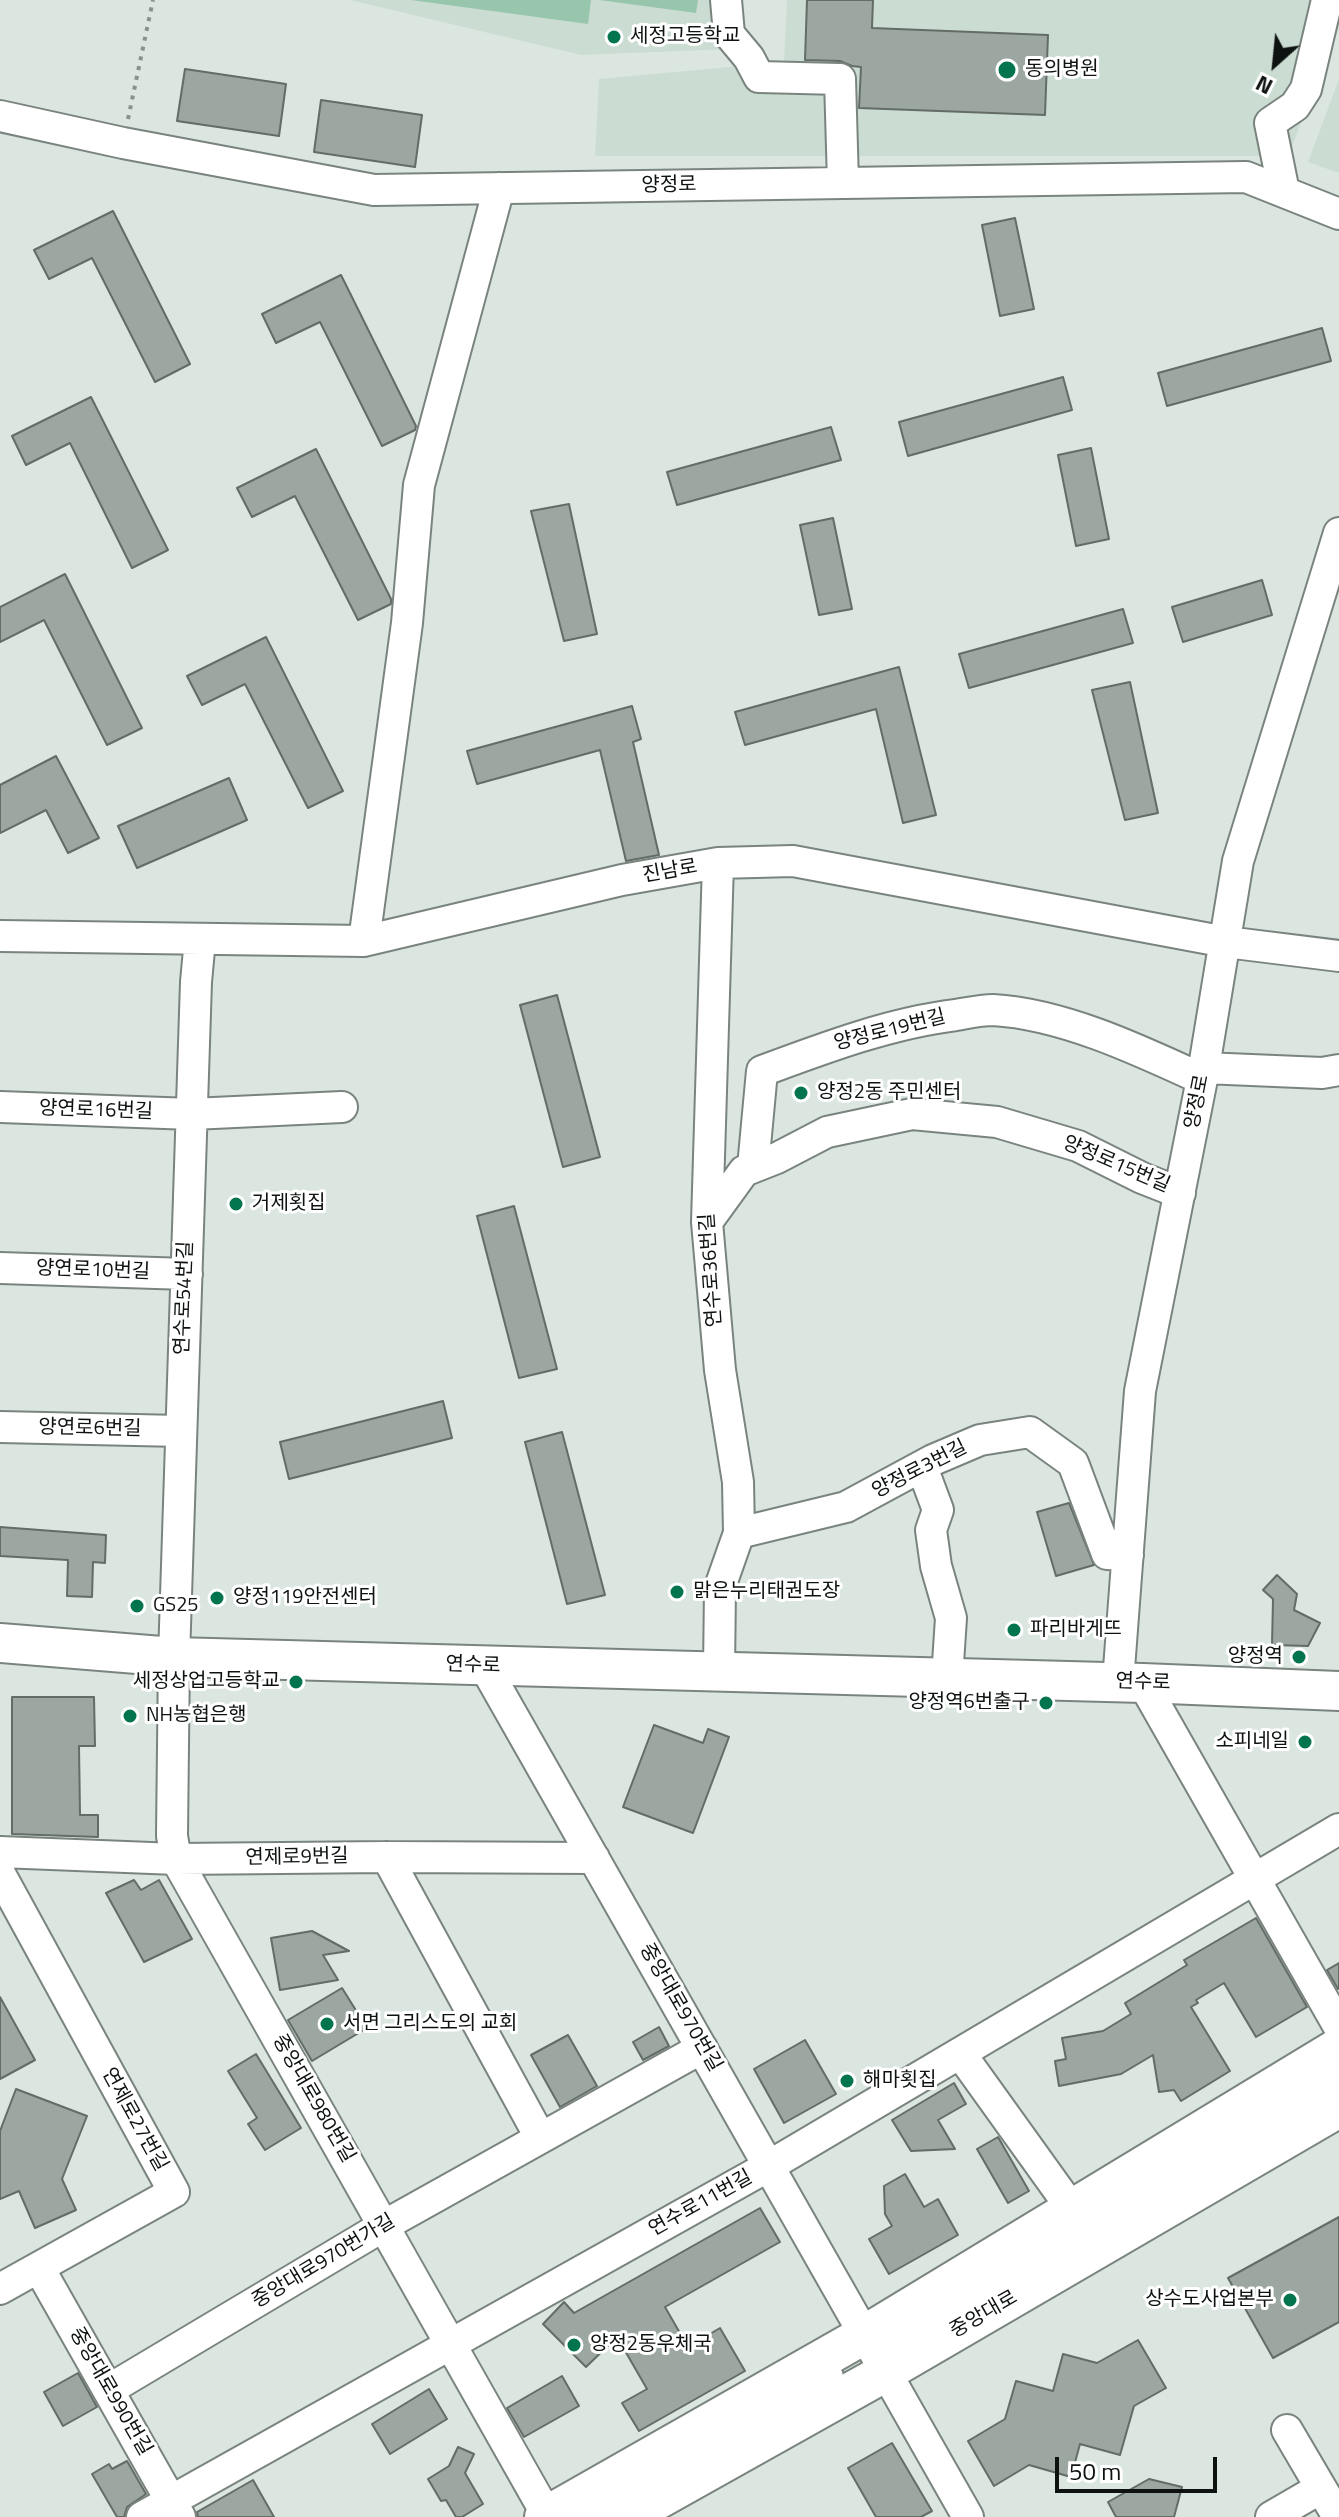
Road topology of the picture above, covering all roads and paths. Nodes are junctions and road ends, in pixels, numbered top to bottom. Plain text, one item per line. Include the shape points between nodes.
1 (153, 0) edge
2 (726, 0) edge
3 (1327, 0) edge
4 (0, 116) edge
5 (123, 143) junction
6 (843, 183) junction
7 (499, 188) junction
8 (1284, 192) junction
9 (1339, 214) edge
10 (1339, 533) edge
11 (718, 863) junction
12 (0, 936) edge
13 (200, 939) junction
14 (364, 941) junction
15 (1226, 942) junction
16 (1339, 956) edge
17 (1339, 1070) edge
18 (1203, 1074) junction
19 (0, 1107) edge
20 (342, 1107) dead end
21 (192, 1114) junction
22 (753, 1167) junction
23 (1180, 1193) junction
24 (707, 1222) junction
25 (0, 1268) edge
26 (187, 1274) junction
27 (0, 1427) edge
28 (180, 1431) junction
29 (922, 1467) junction
30 (739, 1533) junction
31 (1128, 1555) junction
32 (0, 1643) edge
33 (174, 1657) junction
34 (485, 1667) junction
35 (719, 1672) junction
36 (947, 1678) junction
37 (1131, 1682) junction
38 (1339, 1691) edge
39 (1339, 1829) edge
40 (0, 1852) edge
41 (387, 1857) junction
42 (594, 1858) junction
43 (176, 1859) junction
44 (0, 1874) edge
45 (1253, 1880) junction
46 (1339, 2027) edge
47 (1339, 2047) edge
48 (702, 2048) junction
49 (960, 2053) junction
50 (1339, 2082) edge
51 (1339, 2108) edge
52 (540, 2137) junction
53 (769, 2166) junction
54 (1072, 2209) junction
55 (385, 2225) junction
56 (39, 2268) junction
57 (0, 2289) edge
58 (450, 2346) junction
59 (875, 2352) junction
60 (110, 2389) junction
61 (1287, 2430) dead end
62 (1321, 2488) junction
63 (176, 2509) edge
64 (546, 2516) edge
65 (142, 2517) edge
66 (588, 2517) edge
67 (627, 2517) edge
68 (968, 2517) edge
69 (1271, 2517) edge
70 (1338, 2517) edge

1 - 5 path
2 - 6 street via 729,34 759,77 840,79
3 - 8 street via 1306,89 1295,106 1270,123
4 - 5 street, 양정로
5 - 7 street, 양정로 via 374,190
6 - 7 street, 양정로
6 - 8 street, 양정로 via 1246,177
7 - 14 street via 419,485 407,623
8 - 9 street, 양정로
10 - 15 street, 양정로 via 1238,861
11 - 14 street, 진남로 via 622,880
11 - 15 street, 진남로 via 793,861
11 - 24 street, 연수로36번길
12 - 13 street, 진남로
13 - 14 street, 진남로
13 - 21 street, 연수로54번길
15 - 16 street, 진남로
15 - 18 street, 양정로
17 - 18 street
18 - 22 street, 양정로19번길 via 1042,1017 991,1010 929,1018 762,1071
18 - 23 street, 양정로
19 - 21 street, 양연로16번길
20 - 21 street, 양연로16번길
21 - 26 street, 연수로54번길
22 - 23 street, 양정로15번길 via 827,1132 912,1114 997,1122 1078,1146
22 - 24 street, 양정로15번길 via 744,1171
23 - 31 street, 양정로 via 1140,1391
24 - 30 street, 연수로36번길 via 720,1370 738,1482
25 - 26 street, 양연로10번길
26 - 28 street, 연수로54번길
27 - 28 street, 양연로6번길
28 - 33 street, 연수로54번길
29 - 30 street, 양정로3번길 via 846,1507
29 - 31 street, 양정로3번길 via 980,1440 1030,1432 1073,1463 1107,1554
29 - 36 street via 938,1510 931,1530 951,1618
30 - 35 street, 연수로36번길 via 720,1587
31 - 37 street, 양정로
32 - 33 main road, 연수로
33 - 34 main road, 연수로
33 - 43 street, 중앙대로980번길
34 - 35 main road, 연수로
34 - 42 street, 중앙대로970번길
35 - 36 main road, 연수로
36 - 37 main road, 연수로
37 - 38 main road, 연수로
37 - 45 street
39 - 45 street, 연수로11번길
40 - 43 street, 연제로9번길
41 - 42 street, 연제로9번길
41 - 43 street, 연제로9번길
41 - 52 street
42 - 48 street, 중앙대로970번길
43 - 55 street, 중앙대로980번길
44 - 56 street, 연제로27번길 via 174,2192
45 - 46 street
45 - 49 street, 연수로11번길
47 - 54 main road, 중앙대로
48 - 52 street, 중앙대로970번가길
48 - 53 street, 중앙대로970번길
49 - 53 street, 연수로11번길
49 - 54 street
50 - 59 street
51 - 59 main road, 중앙대로
52 - 55 street, 중앙대로970번가길
53 - 58 street, 연수로11번길
53 - 59 street, 중앙대로970번길
54 - 59 main road, 중앙대로
55 - 58 street, 중앙대로980번길
55 - 60 street, 중앙대로970번가길
56 - 57 street, 연제로27번길
56 - 60 street, 중앙대로990번길
58 - 63 street, 연수로11번길
58 - 64 street, 중앙대로980번길
59 - 64 main road, 중앙대로
59 - 66 street
59 - 67 main road, 중앙대로
59 - 68 street, 중앙대로970번길
60 - 63 street, 중앙대로990번길
61 - 62 street
62 - 69 street
62 - 70 street
63 - 65 street, 연수로11번길

